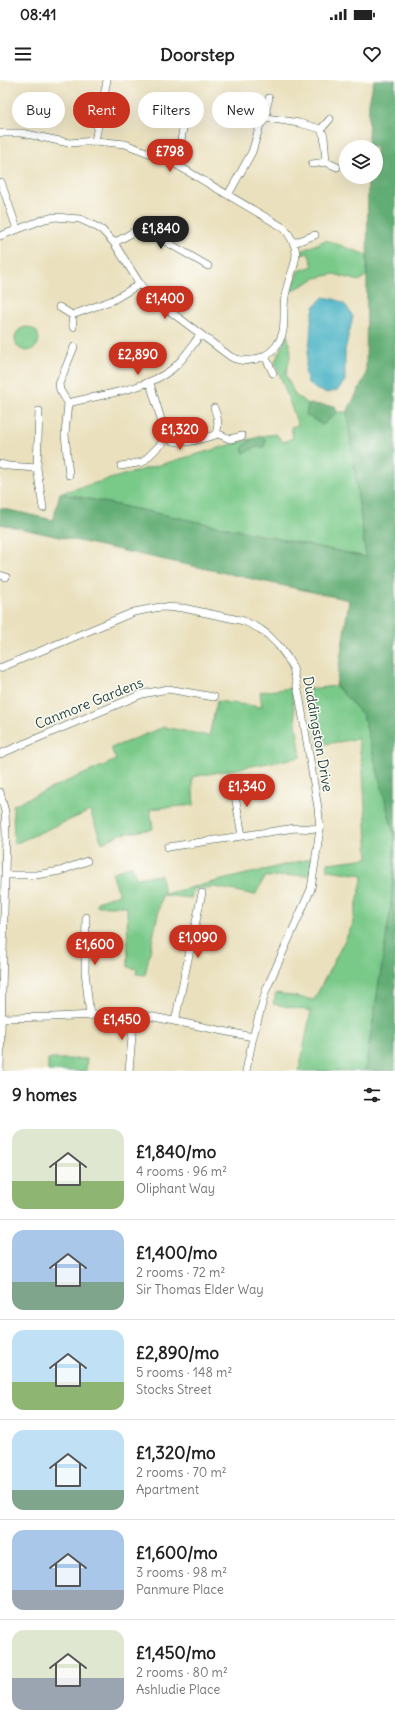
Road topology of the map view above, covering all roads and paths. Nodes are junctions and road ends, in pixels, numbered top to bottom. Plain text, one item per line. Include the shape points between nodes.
1 (107, 80) edge
2 (269, 118) edge
3 (330, 119) dead end
4 (184, 128) edge
5 (259, 128) edge
6 (321, 129) junction
7 (0, 133) edge
8 (95, 141) junction
9 (170, 161) junction
10 (326, 162) junction
11 (312, 164) dead end
12 (337, 167) dead end
13 (1, 182) edge
14 (228, 195) junction
15 (17, 229) junction
16 (315, 235) dead end
17 (0, 236) edge
18 (294, 243) junction
19 (114, 244) junction
20 (208, 266) dead end
21 (140, 284) junction
22 (59, 307) dead end
23 (72, 315) junction
24 (73, 327) dead end
25 (200, 334) junction
26 (74, 347) dead end
27 (265, 356) junction
28 (273, 373) dead end
29 (150, 383) junction
30 (68, 403) junction
31 (214, 408) dead end
32 (39, 412) dead end
33 (216, 433) junction
34 (242, 436) dead end
35 (168, 437) junction
36 (0, 464) edge
37 (121, 466) dead end
38 (37, 468) junction
39 (68, 475) dead end
40 (43, 508) dead end
41 (0, 668) edge
42 (214, 697) dead end
43 (0, 754) edge
44 (233, 784) dead end
45 (0, 792) edge
46 (320, 829) junction
47 (242, 836) junction
48 (168, 847) dead end
49 (87, 861) dead end
50 (6, 875) junction
51 (202, 893) dead end
52 (86, 917) dead end
53 (1, 972) edge
54 (134, 1013) junction
55 (90, 1016) junction
56 (2, 1018) junction
57 (175, 1021) junction
58 (253, 1037) junction
59 (0, 1071) edge
60 (129, 1071) edge
61 (246, 1071) edge

1 - 8 street
2 - 6 street
3 - 6 street
4 - 9 street via 180,146
5 - 14 street via 252,152
6 - 10 street
7 - 8 street via 22,133 69,143
8 - 9 street via 125,144
9 - 14 street
10 - 11 street
10 - 12 street
13 - 15 street
14 - 18 street via 284,228
15 - 17 street
15 - 19 street via 55,217 73,218 102,230
16 - 18 street
18 - 27 street via 296,257 285,295 281,337 274,349
19 - 20 street via 137,230 146,230
19 - 21 street
21 - 23 street via 113,300
21 - 25 street via 151,297
22 - 23 street
23 - 24 street
25 - 27 street via 236,359 248,361
25 - 29 street via 176,366
26 - 30 street via 59,384
27 - 28 street
29 - 30 street
29 - 35 street
30 - 39 street via 65,434
31 - 33 street via 218,418
32 - 38 street
33 - 34 street via 230,439
33 - 35 street via 189,442 180,442
35 - 37 street via 143,462
36 - 38 street
38 - 40 street
41 - 46 street, Duddingston Drive via 134,612 160,607 183,608 218,615 260,628 278,645 293,668
42 - 43 street, Canmore Gardens via 168,689 142,694
44 - 47 street
45 - 50 street via 5,812
46 - 47 street via 295,828
46 - 58 street, Duddingston Drive via 311,889 266,990
47 - 48 street
49 - 50 street via 54,872
50 - 53 street
51 - 57 street
52 - 55 street via 85,971
53 - 56 street
54 - 55 street
54 - 57 street
54 - 60 street
55 - 56 street
56 - 59 street
57 - 58 street
58 - 61 street, Duddingston Drive

